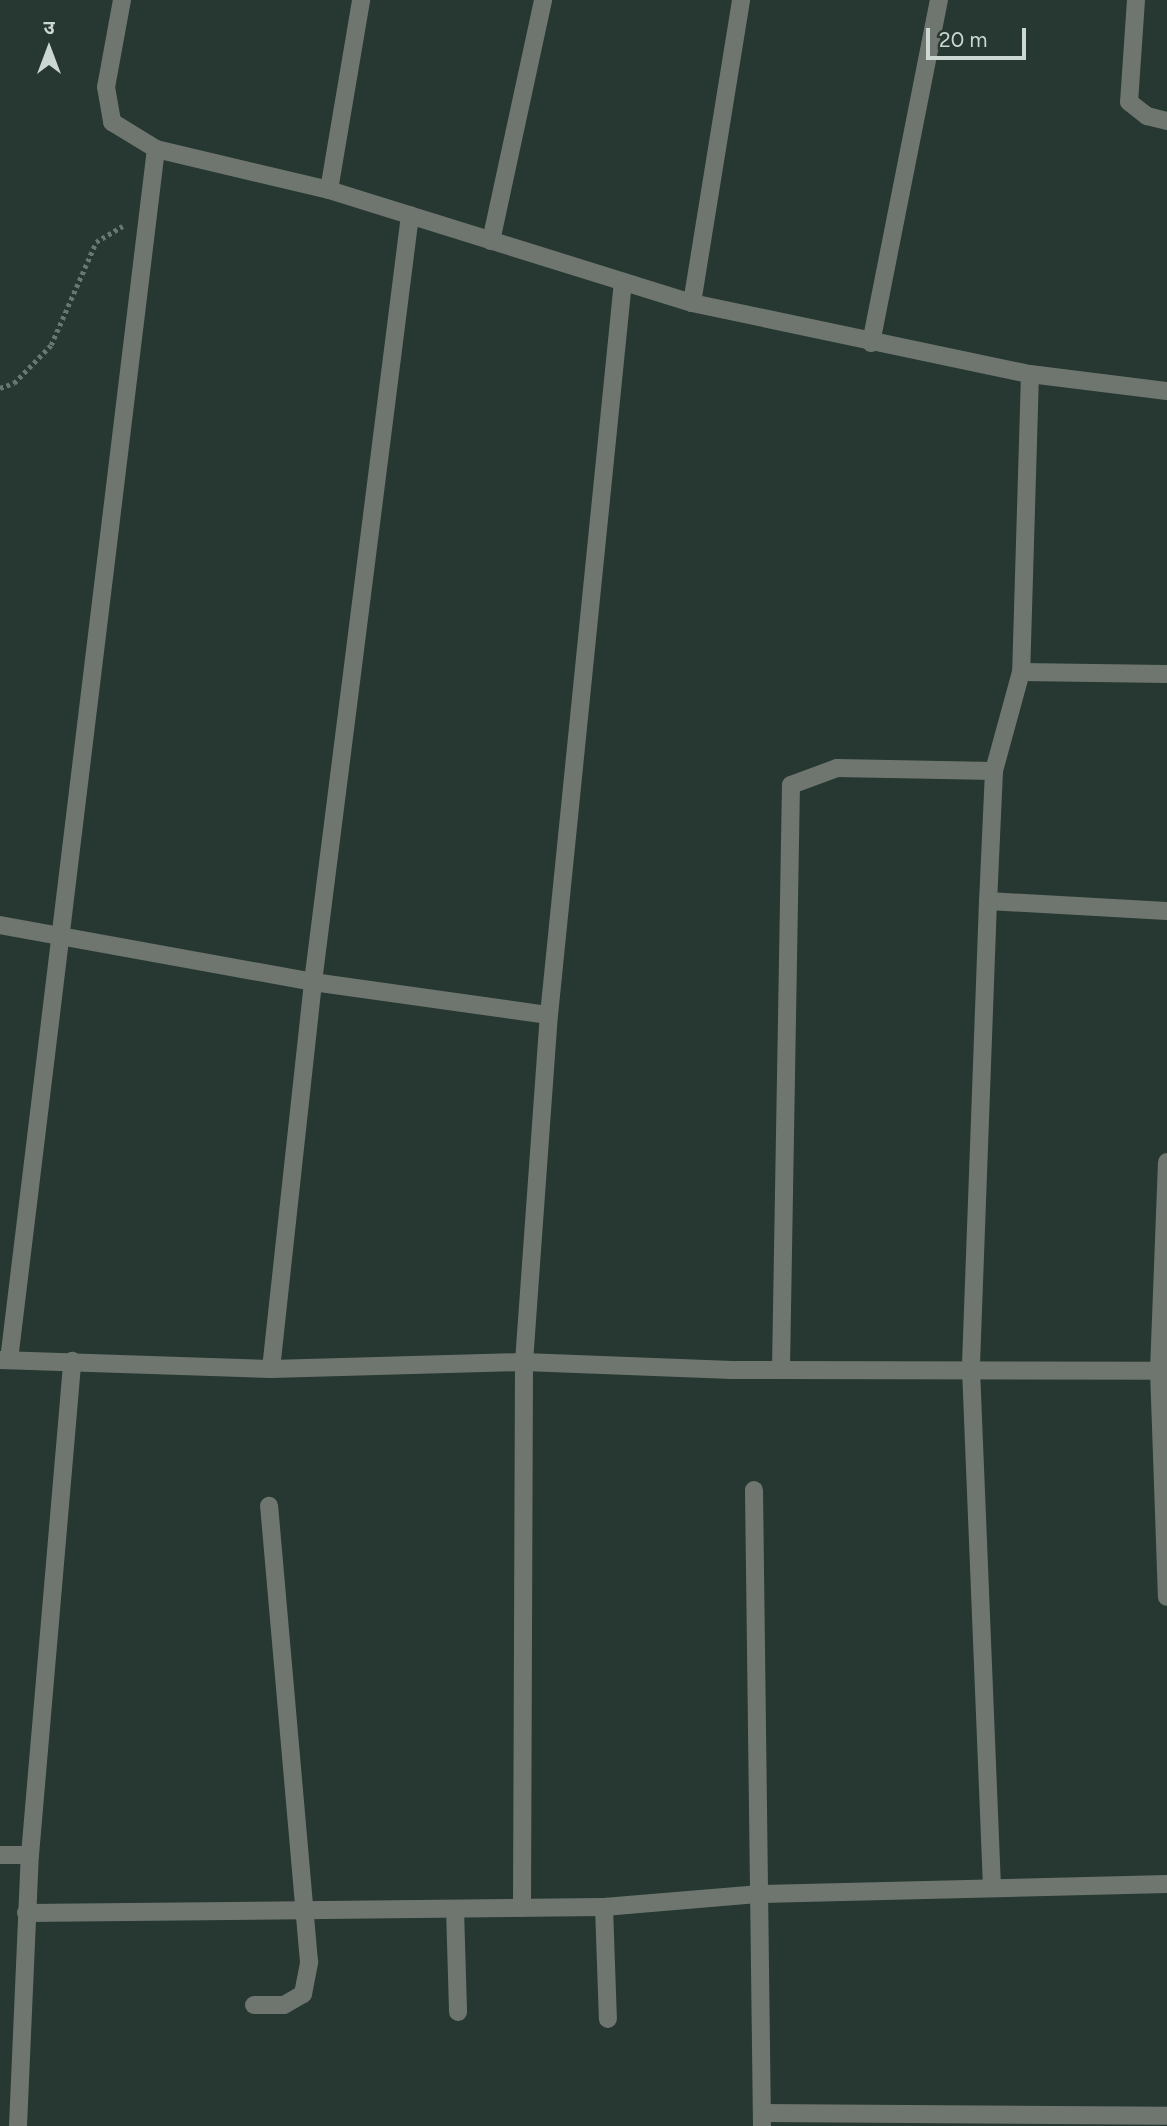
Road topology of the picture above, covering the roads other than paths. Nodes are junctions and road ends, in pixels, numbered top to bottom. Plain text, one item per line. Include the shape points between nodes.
1 (122, 0) edge
2 (361, 0) edge
3 (543, 0) edge
4 (741, 0) edge
5 (939, 0) edge
6 (1136, 0) edge
7 (1167, 121) edge
8 (156, 149) junction
9 (329, 190) junction
10 (410, 215) junction
11 (491, 241) junction
12 (623, 282) junction
13 (692, 303) junction
14 (871, 343) junction
15 (1030, 374) junction
16 (1167, 391) edge
17 (1021, 672) junction
18 (1167, 674) edge
19 (994, 771) junction
20 (988, 901) junction
21 (1167, 911) edge
22 (0, 925) edge
23 (57, 933) junction
24 (313, 982) junction
25 (549, 1015) junction
26 (1167, 1161) edge
27 (5, 1360) edge
28 (72, 1361) junction
29 (524, 1362) junction
30 (781, 1368) junction
31 (271, 1369) junction
32 (971, 1369) junction
33 (1163, 1371) edge
34 (754, 1490) dead end
35 (269, 1506) dead end
36 (1167, 1597) edge
37 (30, 1855) junction
38 (0, 1856) edge
39 (1167, 1884) edge
40 (992, 1887) junction
41 (760, 1894) junction
42 (604, 1907) junction
43 (522, 1908) junction
44 (455, 1909) junction
45 (304, 1912) junction
46 (26, 1913) junction
47 (254, 2005) dead end
48 (458, 2012) dead end
49 (608, 2019) dead end
50 (1167, 2116) edge
51 (762, 2120) edge
52 (1036, 2120) edge
53 (18, 2126) edge

1 - 8 street via 106,87 112,122
2 - 9 street
3 - 11 street
4 - 13 street
5 - 14 street
6 - 7 street via 1129,102 1147,116
8 - 9 street
8 - 23 street
9 - 10 street
10 - 11 street
10 - 24 street
11 - 12 street
12 - 13 street
12 - 25 street
13 - 14 street
14 - 15 street
15 - 16 street
15 - 17 street
17 - 18 street
17 - 19 street
19 - 20 street
19 - 30 street via 837,768 790,785
20 - 21 street
20 - 32 street
22 - 23 street
23 - 24 street
23 - 27 street
24 - 25 street
24 - 31 street
25 - 29 street
26 - 33 street
27 - 28 street
28 - 31 street
28 - 37 street
29 - 30 street
29 - 31 street
29 - 43 street
30 - 32 street
32 - 33 street
32 - 40 street
33 - 36 street
34 - 41 street
35 - 45 street
37 - 38 street
37 - 46 street
39 - 40 street
40 - 41 street
41 - 42 street
41 - 51 street
42 - 43 street
42 - 49 street
43 - 44 street
44 - 45 street
44 - 48 street
45 - 46 street
45 - 47 street via 309,1962 303,1994 284,2005
46 - 53 street
50 - 52 street
51 - 52 street

